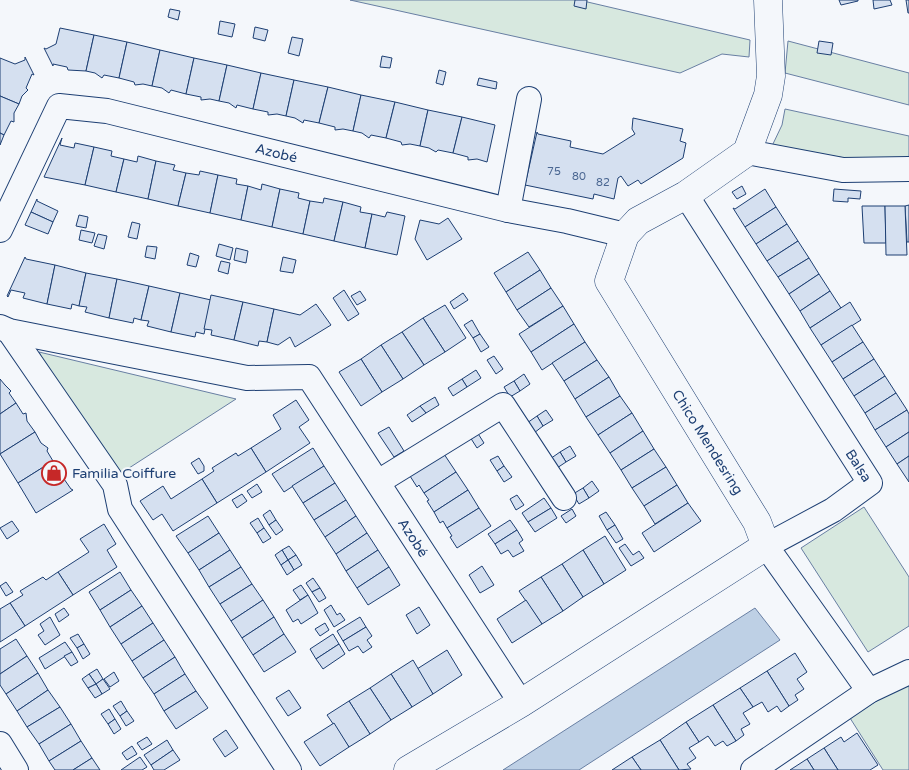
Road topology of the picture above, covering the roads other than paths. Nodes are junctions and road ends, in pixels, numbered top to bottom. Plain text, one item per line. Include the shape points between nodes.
1 (768, 0) edge
2 (529, 99) dead end
3 (747, 152) junction
4 (909, 169) edge
5 (686, 194) junction
6 (508, 210) junction
7 (0, 230) edge
8 (625, 235) junction
9 (4, 329) edge
10 (378, 482) junction
11 (564, 498) dead end
12 (766, 546) junction
13 (909, 672) edge
14 (869, 691) junction
15 (521, 703) junction
16 (0, 744) edge
17 (16, 770) edge
18 (289, 770) edge
19 (408, 770) edge
20 (753, 770) edge

1 - 3 street via 771,76 768,96
2 - 6 street
3 - 4 street via 843,170
3 - 5 street, Chico Mendesring
5 - 8 street, Chico Mendesring via 638,221
5 - 12 street, Balsa via 870,483 833,510
6 - 7 street, Azobé via 107,111 60,106
6 - 8 street, Azobé
8 - 12 street, Chico Mendesring via 610,281 757,522
9 - 10 street, Azobé via 247,378 310,377
9 - 18 street, Azobé via 115,485 120,509
10 - 11 street via 502,405
10 - 15 street, Azobé
12 - 14 street
12 - 15 street
13 - 14 street
14 - 20 street
15 - 19 street
16 - 17 street

